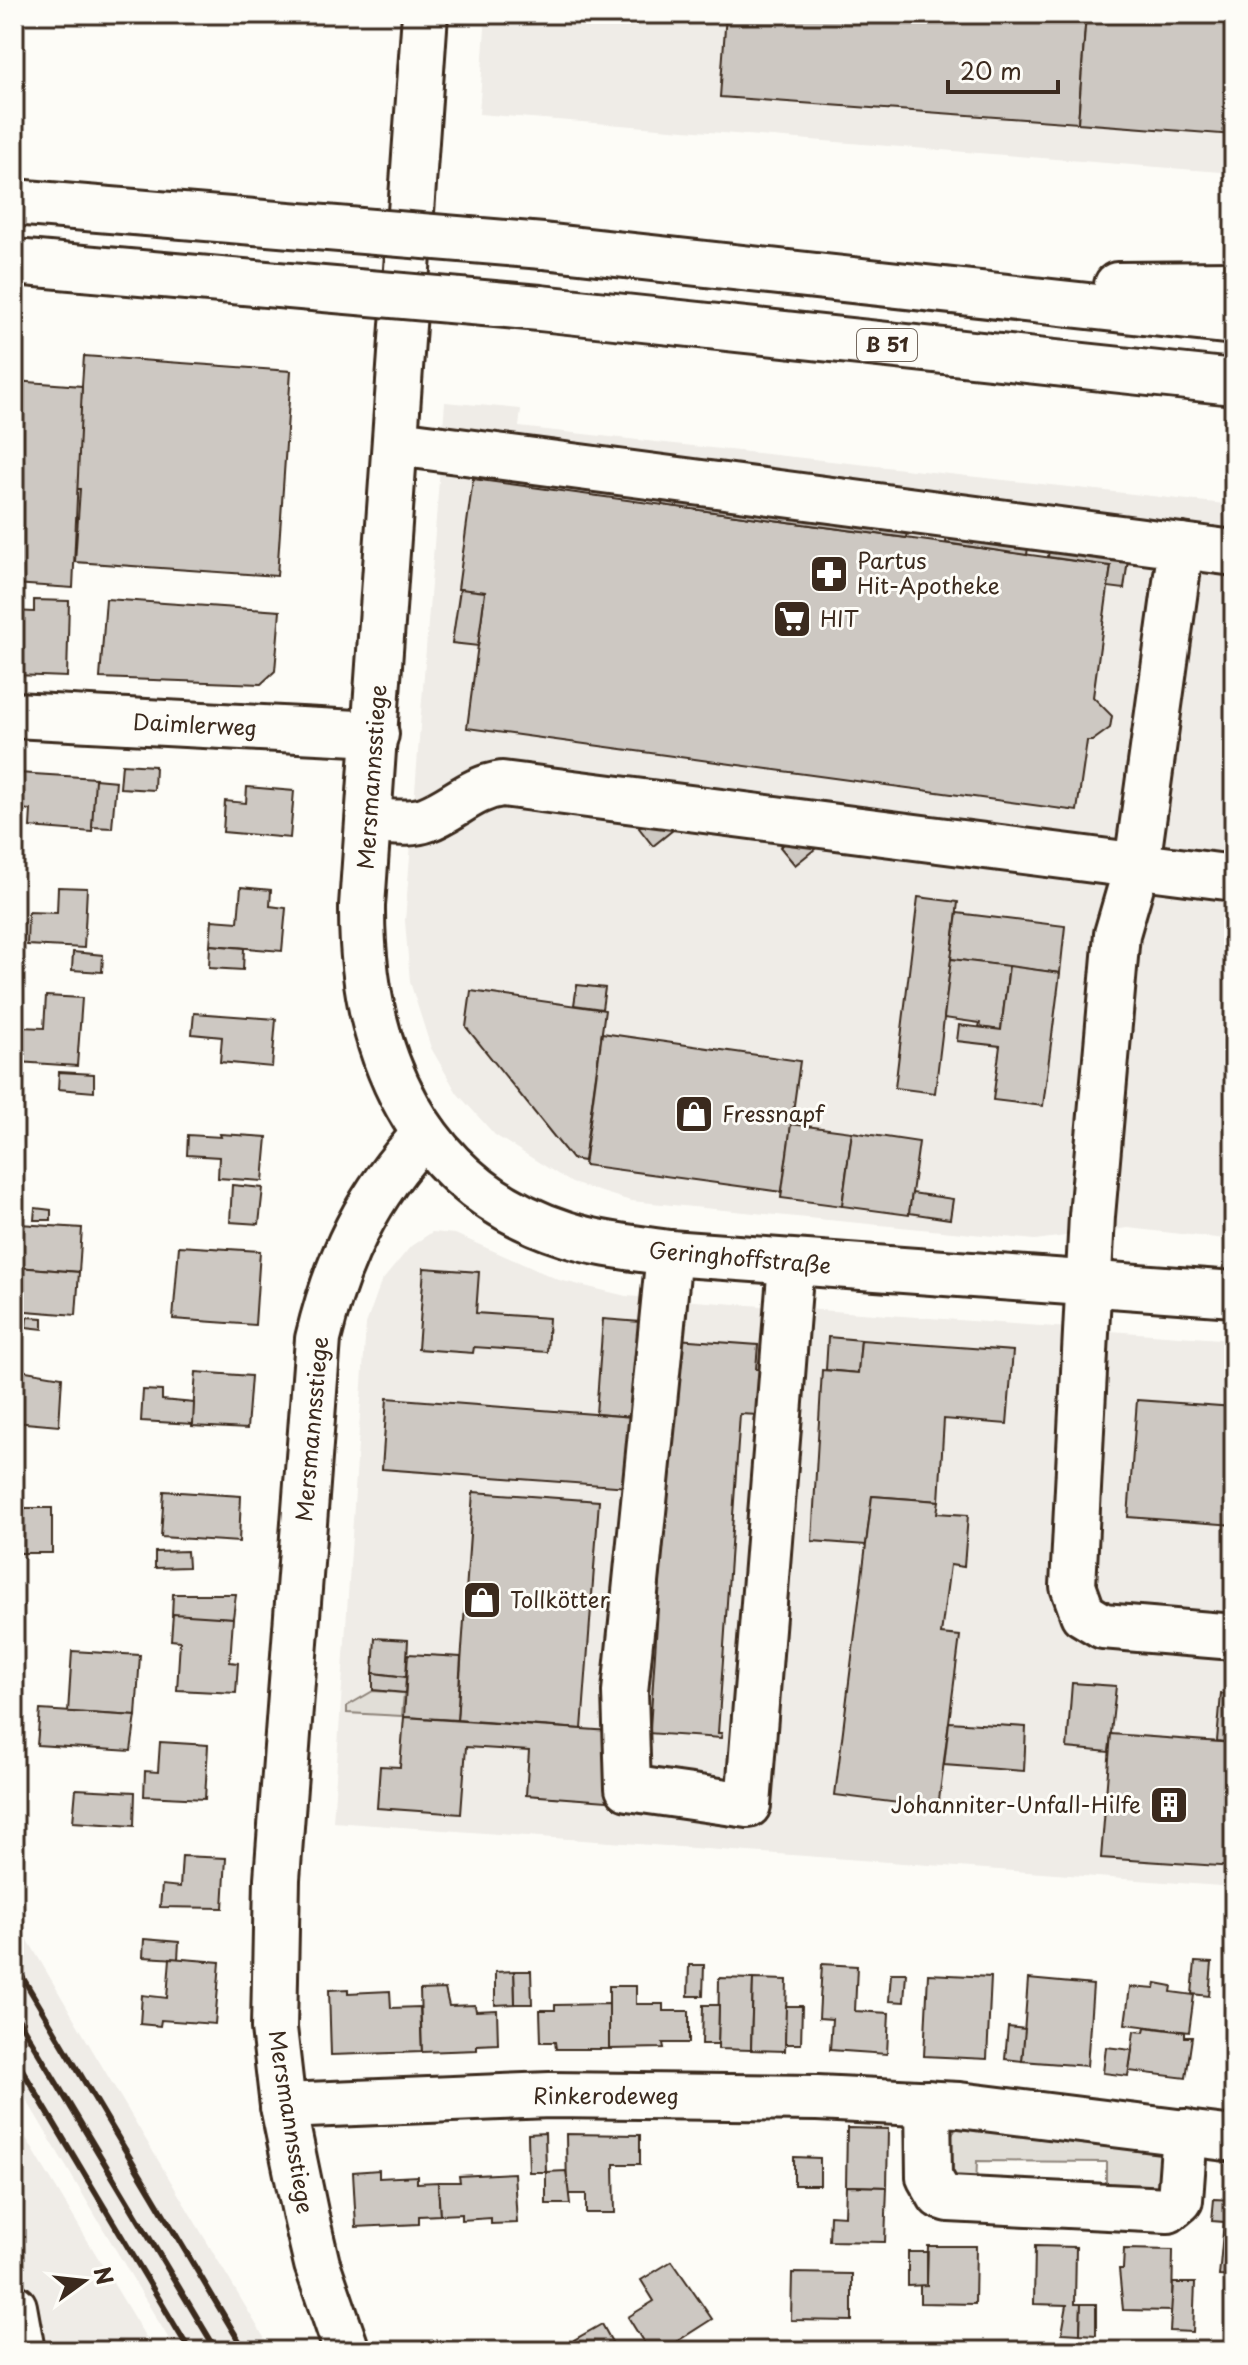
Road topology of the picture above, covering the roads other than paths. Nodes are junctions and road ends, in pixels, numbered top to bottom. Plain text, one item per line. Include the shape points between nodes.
1 (425, 14) edge
2 (14, 202) edge
3 (14, 262) edge
4 (1234, 284) edge
5 (919, 286) junction
6 (1234, 322) edge
7 (1234, 382) edge
8 (397, 443) junction
9 (1181, 546) junction
10 (1234, 553) edge
11 (14, 715) edge
12 (376, 734) junction
13 (369, 821) junction
14 (1137, 865) junction
15 (1234, 878) edge
16 (425, 1134) junction
17 (669, 1253) junction
18 (791, 1263) junction
19 (1090, 1283) junction
20 (1234, 1294) edge
21 (1234, 1637) edge
22 (928, 2103) junction
23 (283, 2106) junction
24 (1185, 2132) junction
25 (1234, 2139) edge
26 (14, 2307) edge
27 (22, 2351) edge
28 (347, 2351) edge

1 - 8 main road, Mersmannsstiege
2 - 5 main road, bridge via 543,246
3 - 7 main road, B 51, bridge via 540,308
4 - 5 main road
5 - 6 main road
8 - 9 main road
8 - 12 main road, Mersmannsstiege
9 - 10 main road
9 - 14 main road
11 - 12 main road, Daimlerweg
12 - 13 main road, Mersmannsstiege
13 - 14 main road via 424,821 463,796 502,784
13 - 16 main road, Mersmannsstiege via 362,929 368,1003 389,1075
14 - 15 main road
14 - 19 main road via 1117,934
16 - 17 main road, Geringhoffstraße via 479,1187 522,1215 586,1239
16 - 23 main road, Mersmannsstiege via 387,1177 354,1229 318,1339 277,1879 274,2028
17 - 18 main road, Geringhoffstraße
17 - 18 main road via 625,1692 628,1788 748,1805
18 - 19 main road, Geringhoffstraße
19 - 20 main road, Geringhoffstraße
19 - 21 main road via 1072,1563 1077,1604 1092,1622 1103,1626
22 - 23 main road, Rinkerodeweg via 550,2095
22 - 24 main road, Rinkerodeweg
22 - 24 main road via 929,2177 940,2196 949,2199 1168,2210 1180,2200
23 - 28 main road, Mersmannsstiege via 317,2264
24 - 25 main road, Rinkerodeweg
26 - 27 main road

